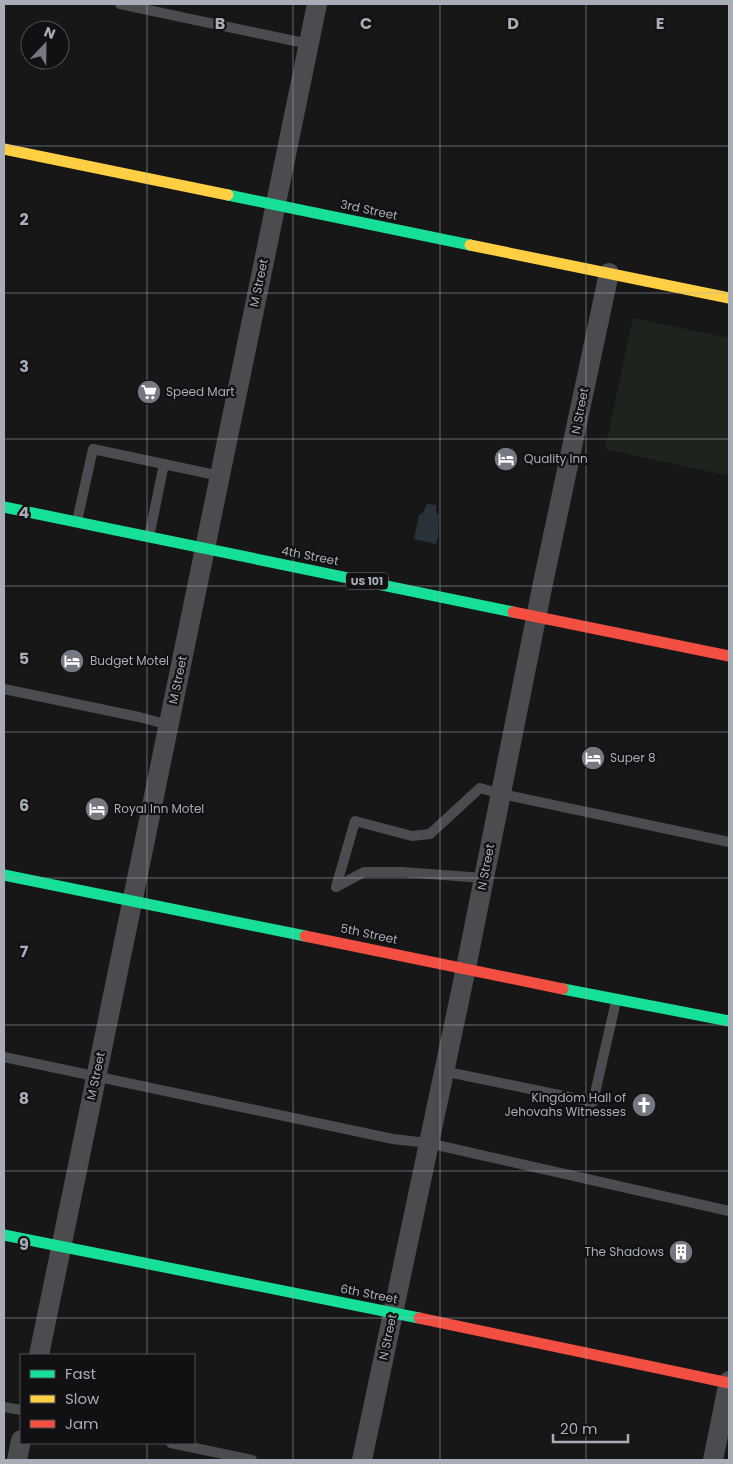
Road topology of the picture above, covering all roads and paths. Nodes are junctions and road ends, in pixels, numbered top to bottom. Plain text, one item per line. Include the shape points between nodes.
1 (120, 4) edge
2 (317, 4) edge
3 (309, 44) junction
4 (4, 150) edge
5 (275, 205) junction
6 (609, 273) junction
7 (729, 298) edge
8 (164, 464) junction
9 (220, 476) junction
10 (4, 507) edge
11 (77, 523) junction
12 (149, 538) junction
13 (205, 549) junction
14 (537, 615) junction
15 (729, 656) edge
16 (4, 689) edge
17 (169, 725) junction
18 (501, 794) junction
19 (729, 842) edge
20 (4, 875) edge
21 (484, 878) junction
22 (132, 902) junction
23 (466, 968) junction
24 (616, 1000) junction
25 (729, 1021) edge
26 (4, 1057) edge
27 (443, 1071) junction
28 (96, 1076) junction
29 (428, 1143) junction
30 (729, 1210) edge
31 (4, 1235) edge
32 (60, 1247) junction
33 (393, 1312) junction
34 (38, 1354) edge
35 (729, 1382) edge
36 (4, 1407) edge
37 (20, 1410) edge
38 (20, 1444) edge
39 (176, 1444) edge
40 (17, 1460) edge
41 (252, 1460) edge
42 (362, 1460) edge
43 (713, 1460) edge

1 - 3 lane
2 - 3 street, M Street
3 - 5 street, M Street
4 - 5 main road, 3rd Street
5 - 6 main road, 3rd Street
5 - 9 street, M Street
6 - 7 main road, 3rd Street
6 - 14 street, N Street
8 - 9 lane
8 - 11 lane via 93,449
8 - 12 lane
9 - 13 street, M Street
10 - 11 main road, 4th Street / US 101
11 - 12 main road, 4th Street / US 101
12 - 13 main road, 4th Street / US 101
13 - 14 main road, 4th Street / US 101
13 - 17 street, M Street
14 - 15 main road, 4th Street / US 101
14 - 18 street, N Street
16 - 17 lane
17 - 22 street, M Street
18 - 19 lane
18 - 21 street, N Street
18 - 21 lane via 480,788 430,834 412,836 355,821 336,886 364,872
20 - 22 main road, 5th Street
21 - 23 street, N Street
22 - 23 main road, 5th Street
22 - 28 street, M Street
23 - 24 main road, 5th Street
23 - 27 street, N Street
24 - 25 main road, 5th Street
24 - 27 lane via 593,1102
26 - 28 lane
27 - 29 street, N Street
28 - 29 lane via 393,1139
28 - 32 street, M Street
29 - 30 lane
29 - 33 street, N Street
31 - 32 main road, 6th Street
32 - 33 main road, 6th Street
32 - 34 street, M Street
33 - 35 main road, 6th Street
33 - 42 street, N Street
35 - 43 street
36 - 37 lane
38 - 40 street
39 - 41 lane

